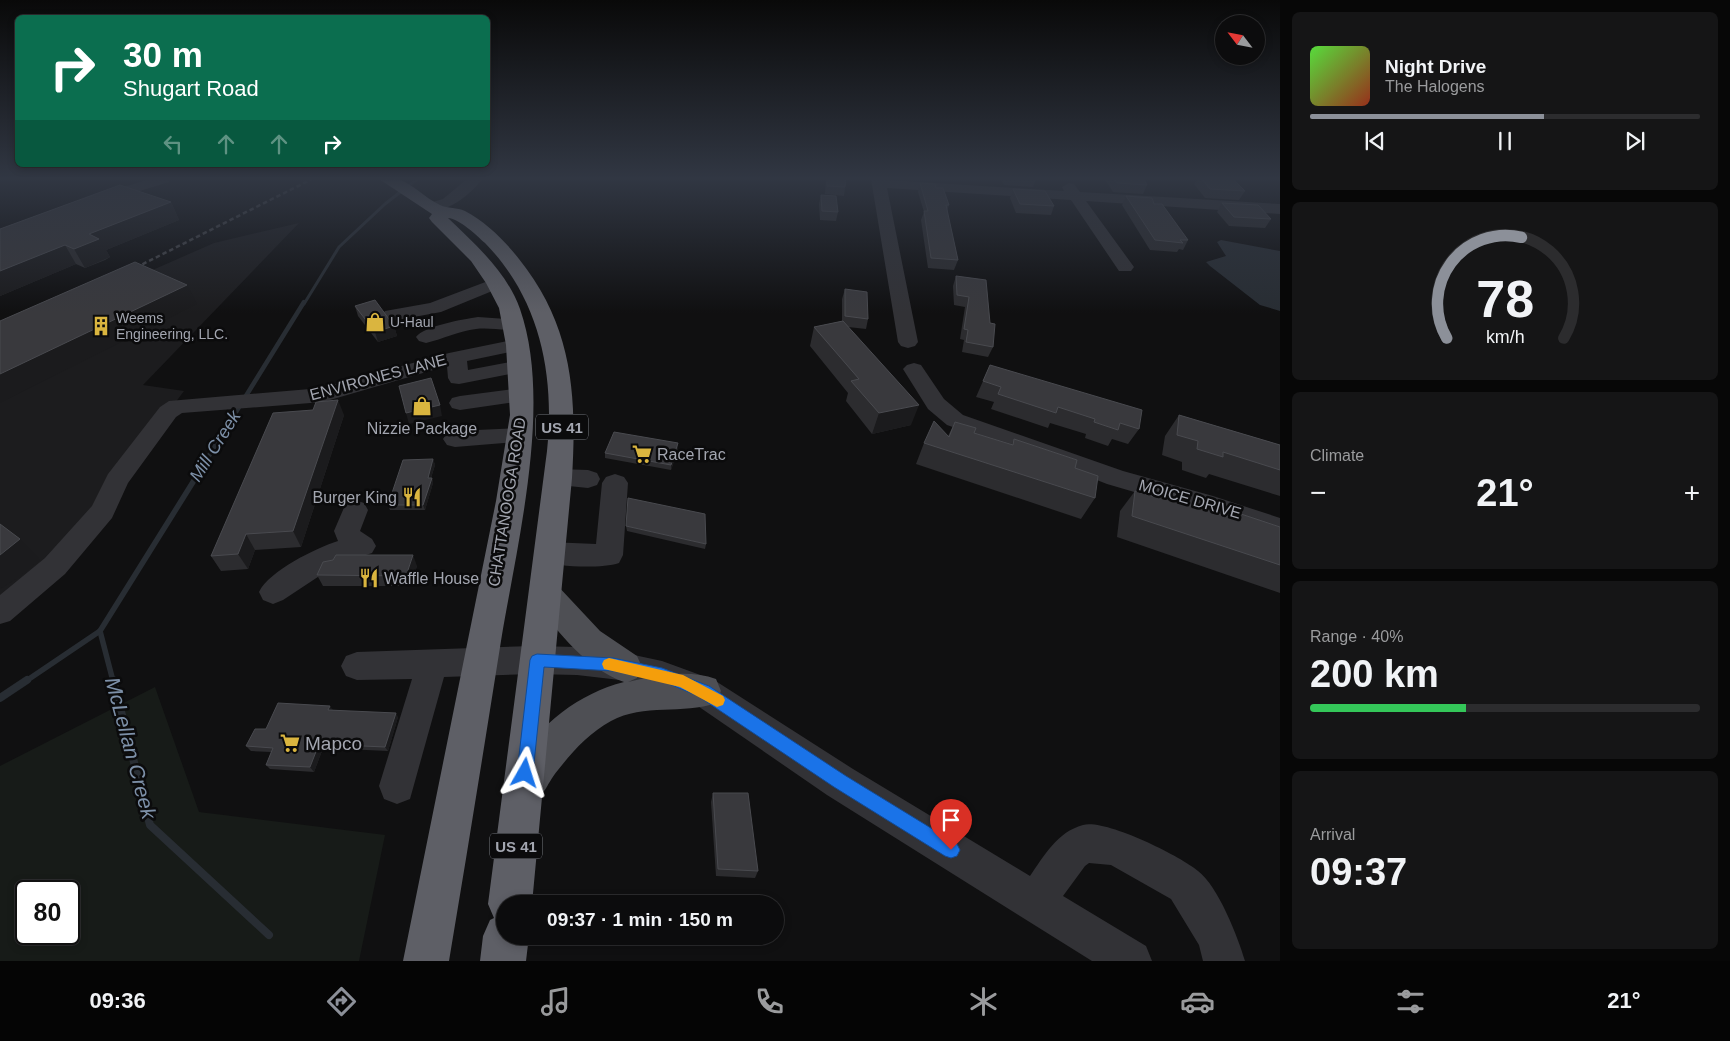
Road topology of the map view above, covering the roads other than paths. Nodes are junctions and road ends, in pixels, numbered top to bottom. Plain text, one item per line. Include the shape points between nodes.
1 (442, 224) edge
2 (471, 224) edge
3 (886, 224) edge
4 (1094, 224) edge
5 (1125, 267) dead end
6 (496, 283) junction
7 (392, 315) dead end
8 (426, 337) dead end
9 (908, 342) dead end
10 (517, 345) junction
11 (914, 369) dead end
12 (522, 395) junction
13 (460, 403) dead end
14 (520, 436) junction
15 (456, 439) dead end
16 (558, 478) junction
17 (588, 479) dead end
18 (615, 483) dead end
19 (1280, 528) edge
20 (354, 529) dead end
21 (550, 553) junction
22 (273, 592) dead end
23 (545, 593) junction
24 (0, 612) edge
25 (537, 660) junction
26 (481, 661) junction
27 (432, 664) junction
28 (357, 666) dead end
29 (625, 667) junction
30 (704, 691) junction
31 (397, 786) dead end
32 (523, 788) junction
33 (511, 895) edge
34 (1035, 902) junction
35 (505, 945) edge
36 (426, 961) edge
37 (503, 961) edge
38 (1131, 961) edge
39 (1224, 961) edge

1 - 6 highway, CHATTANOOGA ROAD / US 41 via 469,247
2 - 16 highway, US 41 via 496,244 519,270 538,303 552,342 561,388
3 - 9 street
4 - 5 street
6 - 7 street via 434,308
6 - 10 highway, CHATTANOOGA ROAD / US 41 via 509,308
8 - 10 street via 469,322 492,322
10 - 12 highway, CHATTANOOGA ROAD / US 41
10 - 24 street, ENVIRONES LANE via 456,357 323,395 177,406 168,412 117,480 103,511 55,566
11 - 19 street, MOICE DRIVE via 937,406 955,420 1100,472
12 - 13 street
12 - 14 highway, CHATTANOOGA ROAD / US 41
14 - 15 street
14 - 26 highway, CHATTANOOGA ROAD / US 41
16 - 17 street
16 - 21 highway, US 41
18 - 21 street via 609,555
20 - 22 street via 330,554
21 - 23 highway, US 41
23 - 25 highway, US 41
23 - 29 main road via 588,641
25 - 26 street
25 - 29 street
25 - 32 highway, US 41
26 - 27 street
26 - 36 highway, CHATTANOOGA ROAD / US 41
27 - 28 street
27 - 31 street
29 - 30 street via 662,675
30 - 32 main road via 631,696 594,710 546,754
30 - 34 street via 840,782
32 - 33 highway, US 41
34 - 38 street
34 - 39 street via 1071,852 1085,843 1116,847 1185,885 1218,939
35 - 37 highway

